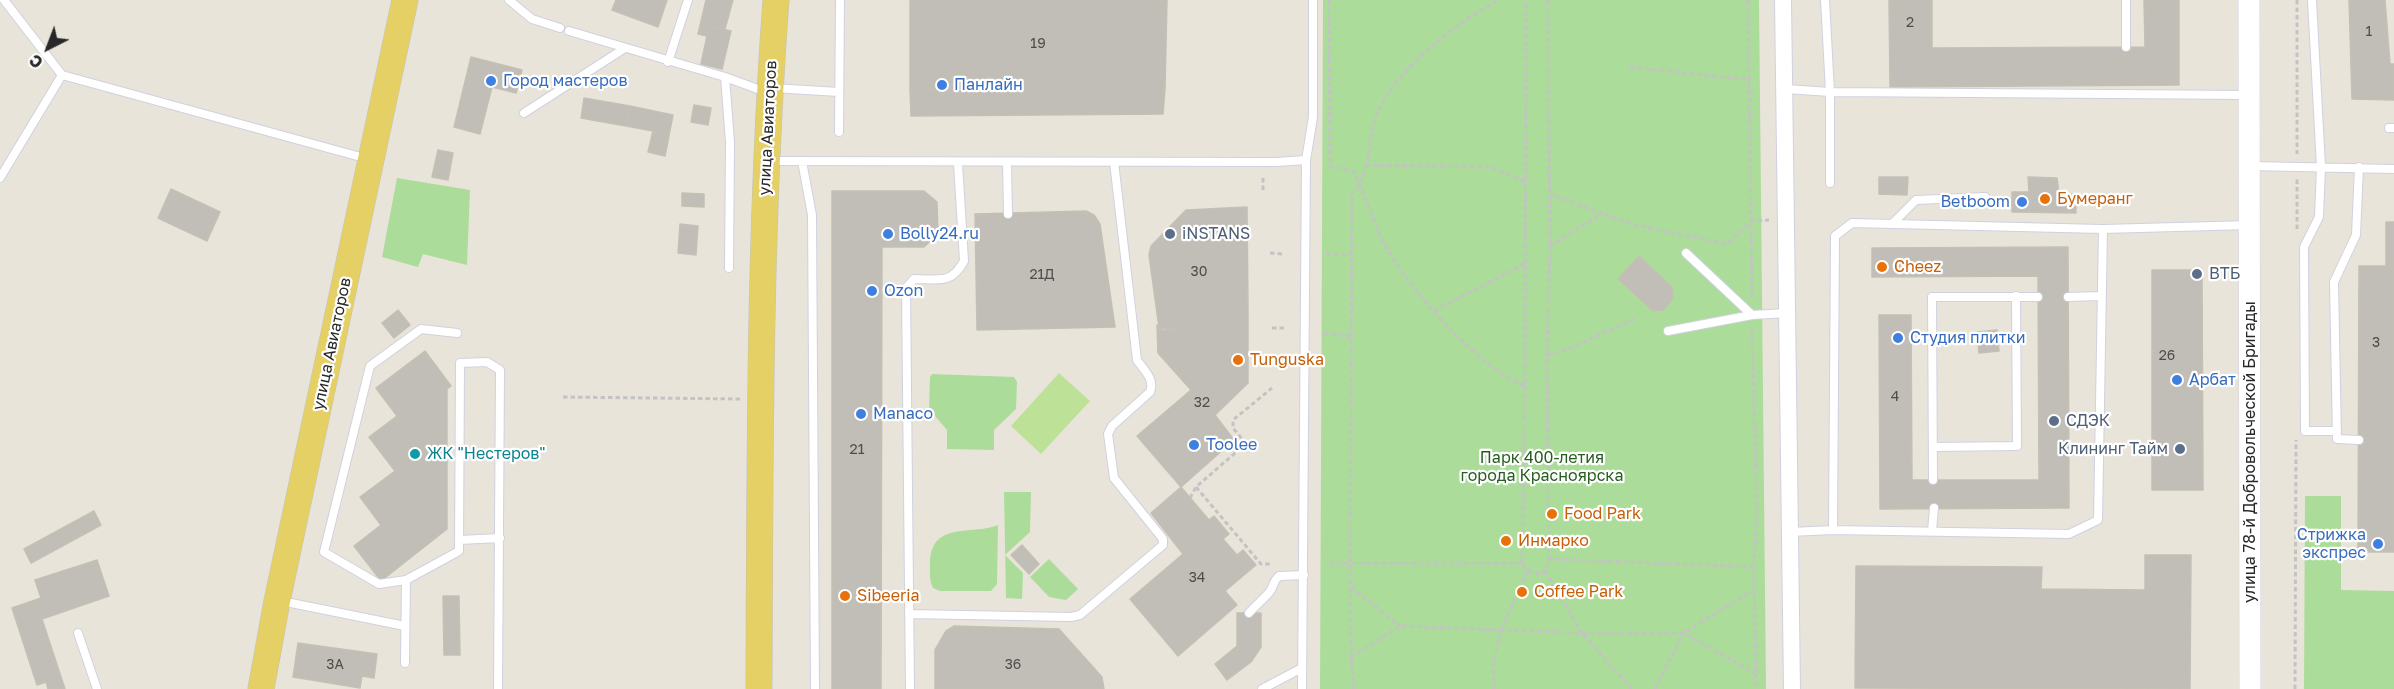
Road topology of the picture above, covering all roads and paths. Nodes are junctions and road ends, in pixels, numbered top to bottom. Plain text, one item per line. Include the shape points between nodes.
1 (4, 0) edge
2 (405, 0) edge
3 (509, 0) edge
4 (688, 0) edge
5 (776, 0) edge
6 (840, 0) edge
7 (1313, 0) edge
8 (1329, 0) edge
9 (1499, 0) edge
10 (1526, 0) edge
11 (1548, 0) edge
12 (1748, 0) edge
13 (1784, 0) edge
14 (1825, 0) edge
15 (2126, 0) edge
16 (2249, 0) edge
17 (2312, 0) edge
18 (560, 28) dead end
19 (569, 31) dead end
20 (2126, 47) dead end
21 (625, 48) junction
22 (668, 62) junction
23 (1630, 67) dead end
24 (62, 75) junction
25 (724, 77) junction
26 (1750, 80) junction
27 (1786, 89) junction
28 (769, 91) junction
29 (839, 92) junction
30 (1830, 92) junction
31 (2250, 95) junction
32 (524, 112) dead end
33 (839, 132) dead end
34 (371, 160) junction
35 (1306, 160) junction
36 (802, 161) junction
37 (766, 162) junction
38 (1114, 162) junction
39 (958, 163) junction
40 (1007, 163) junction
41 (1365, 165) junction
42 (2250, 166) junction
43 (2321, 167) junction
44 (2360, 167) junction
45 (2394, 168) edge
46 (0, 178) edge
47 (1263, 178) dead end
48 (1525, 182) junction
49 (1830, 183) dead end
50 (1361, 185) junction
51 (1263, 190) dead end
52 (1549, 194) junction
53 (1985, 197) dead end
54 (1602, 213) junction
55 (1008, 214) dead end
56 (1752, 220) junction
57 (1770, 220) dead end
58 (1893, 223) junction
59 (2250, 225) junction
60 (2103, 229) junction
61 (1550, 246) junction
62 (1686, 253) dead end
63 (1270, 254) dead end
64 (1283, 254) dead end
65 (1326, 254) dead end
66 (1351, 255) junction
67 (1526, 263) junction
68 (729, 268) dead end
69 (2101, 296) junction
70 (2016, 297) junction
71 (2038, 297) dead end
72 (2068, 297) dead end
73 (1434, 311) junction
74 (1787, 313) junction
75 (1752, 315) junction
76 (1636, 318) dead end
77 (1272, 328) dead end
78 (1286, 328) dead end
79 (1668, 331) dead end
80 (457, 333) dead end
81 (1324, 333) dead end
82 (1351, 336) junction
83 (1547, 355) junction
84 (1526, 387) junction
85 (1272, 388) dead end
86 (563, 397) dead end
87 (760, 400) junction
88 (2337, 431) junction
89 (2359, 440) dead end
90 (1934, 447) junction
91 (1934, 480) dead end
92 (1196, 487) junction
93 (1190, 498) dead end
94 (1934, 508) dead end
95 (1833, 530) junction
96 (1932, 531) junction
97 (1790, 532) junction
98 (500, 538) junction
99 (459, 540) junction
100 (1549, 559) junction
101 (1329, 562) dead end
102 (1350, 562) junction
103 (1522, 563) junction
104 (1272, 564) dead end
105 (1754, 567) junction
106 (1527, 570) junction
107 (1545, 571) junction
108 (1304, 575) junction
109 (406, 580) junction
110 (1351, 586) junction
111 (1754, 591) junction
112 (277, 601) junction
113 (1249, 613) dead end
114 (909, 614) junction
115 (405, 626) junction
116 (1400, 626) junction
117 (1501, 631) junction
118 (78, 633) dead end
119 (1582, 633) junction
120 (1683, 633) junction
121 (1351, 657) junction
122 (405, 663) dead end
123 (1302, 668) junction
124 (1755, 673) junction
125 (96, 689) edge
126 (261, 689) edge
127 (498, 689) edge
128 (759, 689) edge
129 (815, 689) edge
130 (910, 689) edge
131 (1262, 689) edge
132 (1302, 689) edge
133 (1354, 689) edge
134 (1494, 689) edge
135 (1632, 689) edge
136 (1655, 689) edge
137 (1756, 689) edge
138 (1792, 689) edge
139 (2250, 689) edge

1 - 24 lane
2 - 34 main road, улица Авиаторов
3 - 18 lane via 531,19
4 - 22 lane
5 - 28 main road, улица Авиаторов
6 - 29 lane
7 - 35 lane via 1313,117
8 - 50 path via 1330,166 1353,172
9 - 41 path via 1473,14 1394,86 1378,113
10 - 48 path
11 - 52 path
12 - 26 path
13 - 27 street
14 - 30 lane
15 - 20 lane
16 - 31 street, улица 78-й Добровольческой Бригады
17 - 43 lane
19 - 21 lane
21 - 22 lane
21 - 32 lane
22 - 25 lane
23 - 26 path
24 - 34 lane
24 - 46 lane
25 - 28 lane
25 - 68 lane via 730,142
26 - 56 path
27 - 30 lane
27 - 74 street
28 - 29 lane
28 - 37 main road, улица Авиаторов
29 - 33 lane
30 - 31 lane via 2125,90
30 - 49 lane
31 - 42 street, улица 78-й Добровольческой Бригады
34 - 112 main road, улица Авиаторов
35 - 38 lane
35 - 108 lane
36 - 37 lane
36 - 39 lane
36 - 129 lane via 812,215
37 - 87 main road, улица Авиаторов
38 - 40 lane
38 - 114 lane via 1137,360 1152,386 1108,434 1114,478 1163,539 1163,545 1080,615
39 - 40 lane
39 - 114 lane via 963,261 957,273 946,279 914,279 906,288
40 - 55 lane
41 - 48 path via 1491,167
41 - 50 path
42 - 43 lane
42 - 59 street, улица 78-й Добровольческой Бригады
43 - 44 lane
43 - 88 lane via 2319,217 2304,247 2305,431
44 - 45 lane
44 - 88 lane via 2356,234 2334,282
47 - 51 path
48 - 67 path
50 - 66 path via 1352,193
50 - 73 path via 1380,237
52 - 54 path
52 - 61 path
53 - 58 lane via 1916,200
54 - 56 path via 1631,224 1727,244
54 - 61 path
56 - 57 path
56 - 75 path
58 - 60 lane
58 - 95 lane via 1852,223 1835,236
59 - 60 lane
59 - 139 street, улица 78-й Добровольческой Бригады
60 - 69 lane
61 - 83 path
62 - 75 lane
63 - 64 path
65 - 66 path
66 - 82 path
67 - 73 path
67 - 84 path
69 - 72 lane
69 - 96 lane via 2098,520 2069,534
70 - 71 lane
70 - 90 lane via 2017,446
70 - 90 lane via 1932,297
73 - 84 path via 1487,363
74 - 75 lane
74 - 97 street
75 - 79 lane
75 - 105 path via 1757,507
76 - 83 path
77 - 78 path
80 - 109 lane via 421,329 370,366 324,552 379,584
81 - 82 path
82 - 102 path
83 - 100 path
84 - 103 path
85 - 92 path via 1233,420 1242,447
86 - 87 path
87 - 128 main road, улица Авиаторов
88 - 89 lane via 2337,439
90 - 91 lane
92 - 93 path
92 - 104 path via 1261,564
94 - 96 lane
95 - 96 lane
95 - 97 lane
97 - 138 street
98 - 99 lane
98 - 99 lane via 500,370 487,362 460,363
98 - 127 lane
99 - 109 lane via 459,551
100 - 105 path
100 - 107 path
101 - 102 path
102 - 103 path
102 - 110 path
103 - 106 path
105 - 111 path
106 - 107 path via 1539,574
106 - 117 path
107 - 119 path
108 - 113 lane via 1278,576
108 - 123 lane
109 - 115 lane
110 - 116 path
110 - 121 path
111 - 120 path
111 - 124 path
112 - 115 lane
112 - 126 main road, улица Авиаторов
114 - 130 lane
115 - 122 lane
116 - 117 path
116 - 121 path
117 - 119 path
117 - 134 path via 1493,665
118 - 125 lane
119 - 120 path
119 - 135 path
120 - 124 path
120 - 136 path
121 - 133 path
123 - 131 lane
123 - 132 lane
124 - 137 path

